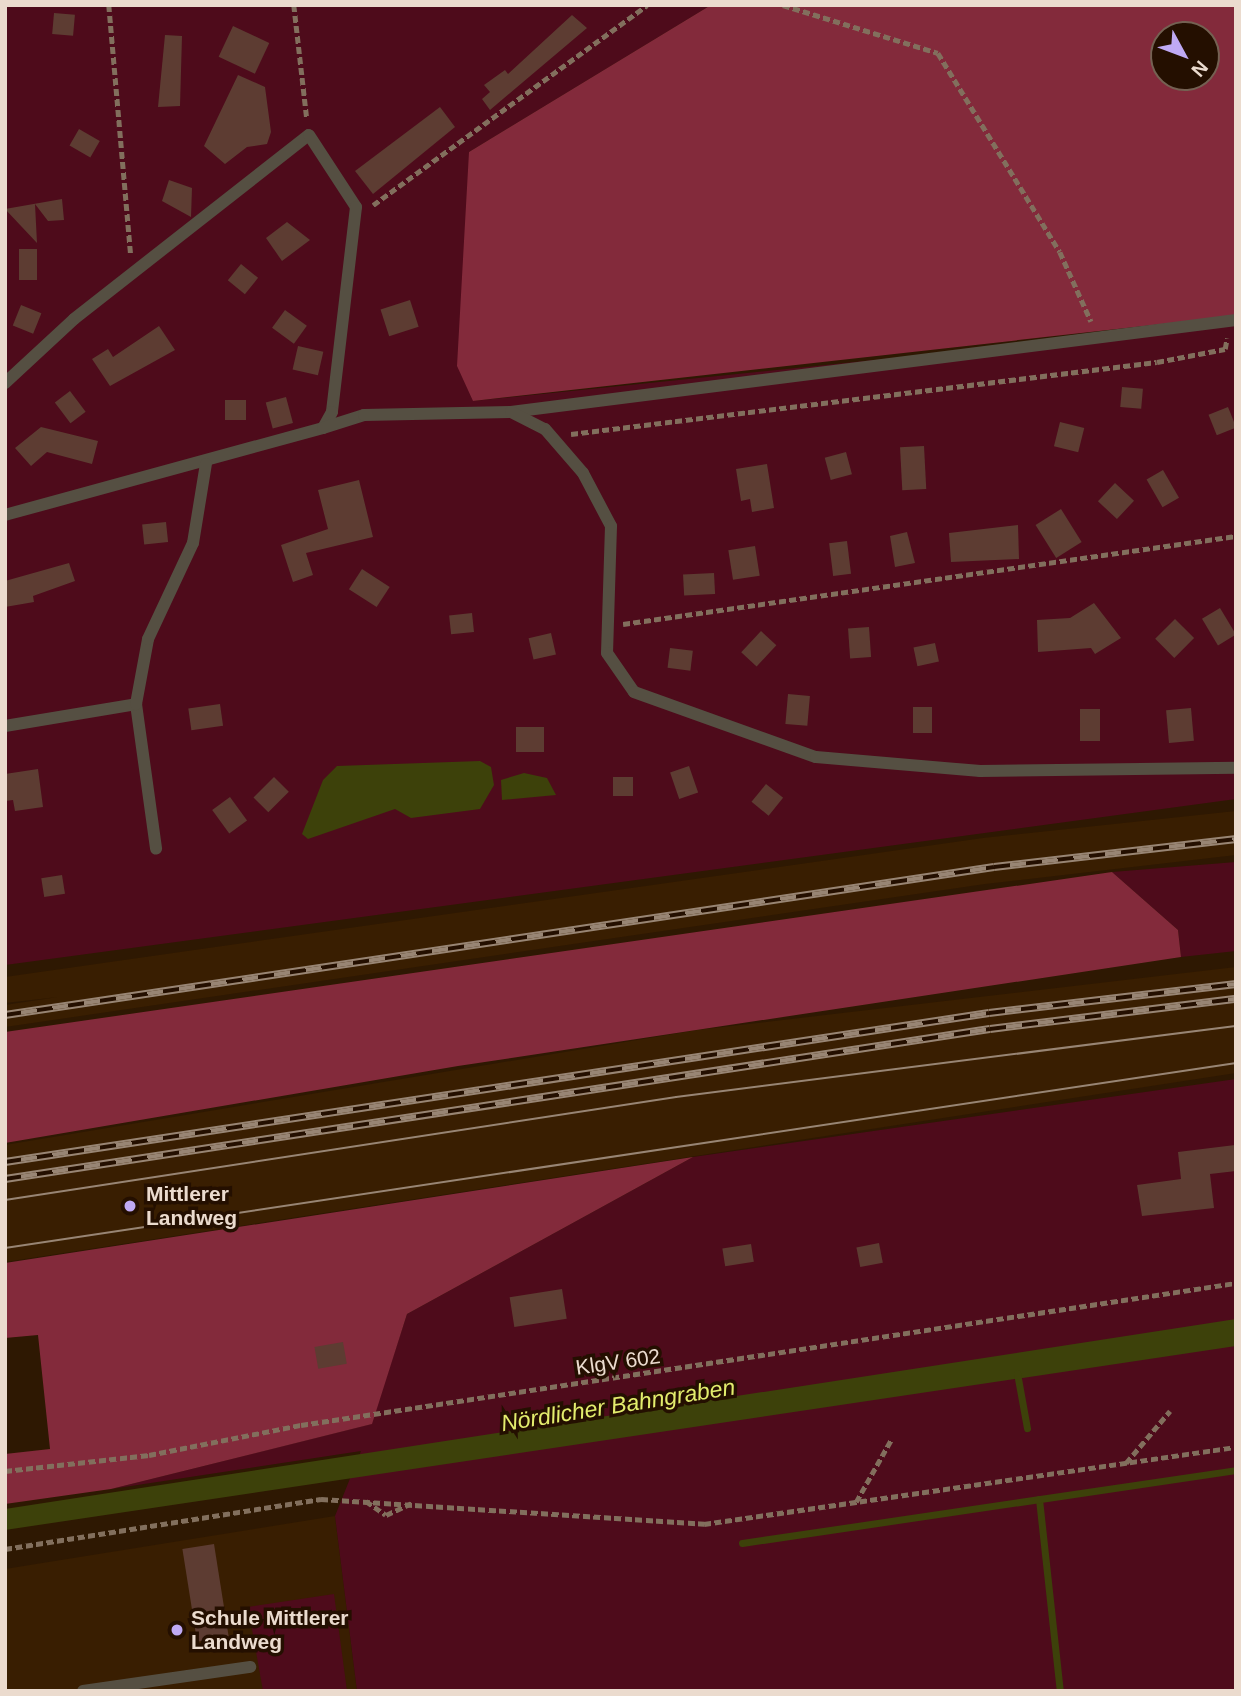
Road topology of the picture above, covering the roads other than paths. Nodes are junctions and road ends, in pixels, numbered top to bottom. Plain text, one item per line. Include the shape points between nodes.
1 (1233, 320) edge
2 (5, 383) edge
3 (511, 412) junction
4 (323, 428) junction
5 (206, 464) junction
6 (5, 515) edge
7 (136, 704) junction
8 (5, 726) edge
9 (1236, 768) edge
10 (156, 849) dead end
11 (250, 1667) dead end
12 (83, 1691) edge

1 - 3 lane
2 - 4 lane via 309,135 356,207 332,412
3 - 4 lane via 364,415
3 - 9 lane via 551,436 583,473 611,526 607,653 634,692 816,757 980,771
4 - 5 lane
5 - 6 lane
5 - 7 lane via 193,543 148,639
7 - 8 lane
7 - 10 lane
11 - 12 lane

